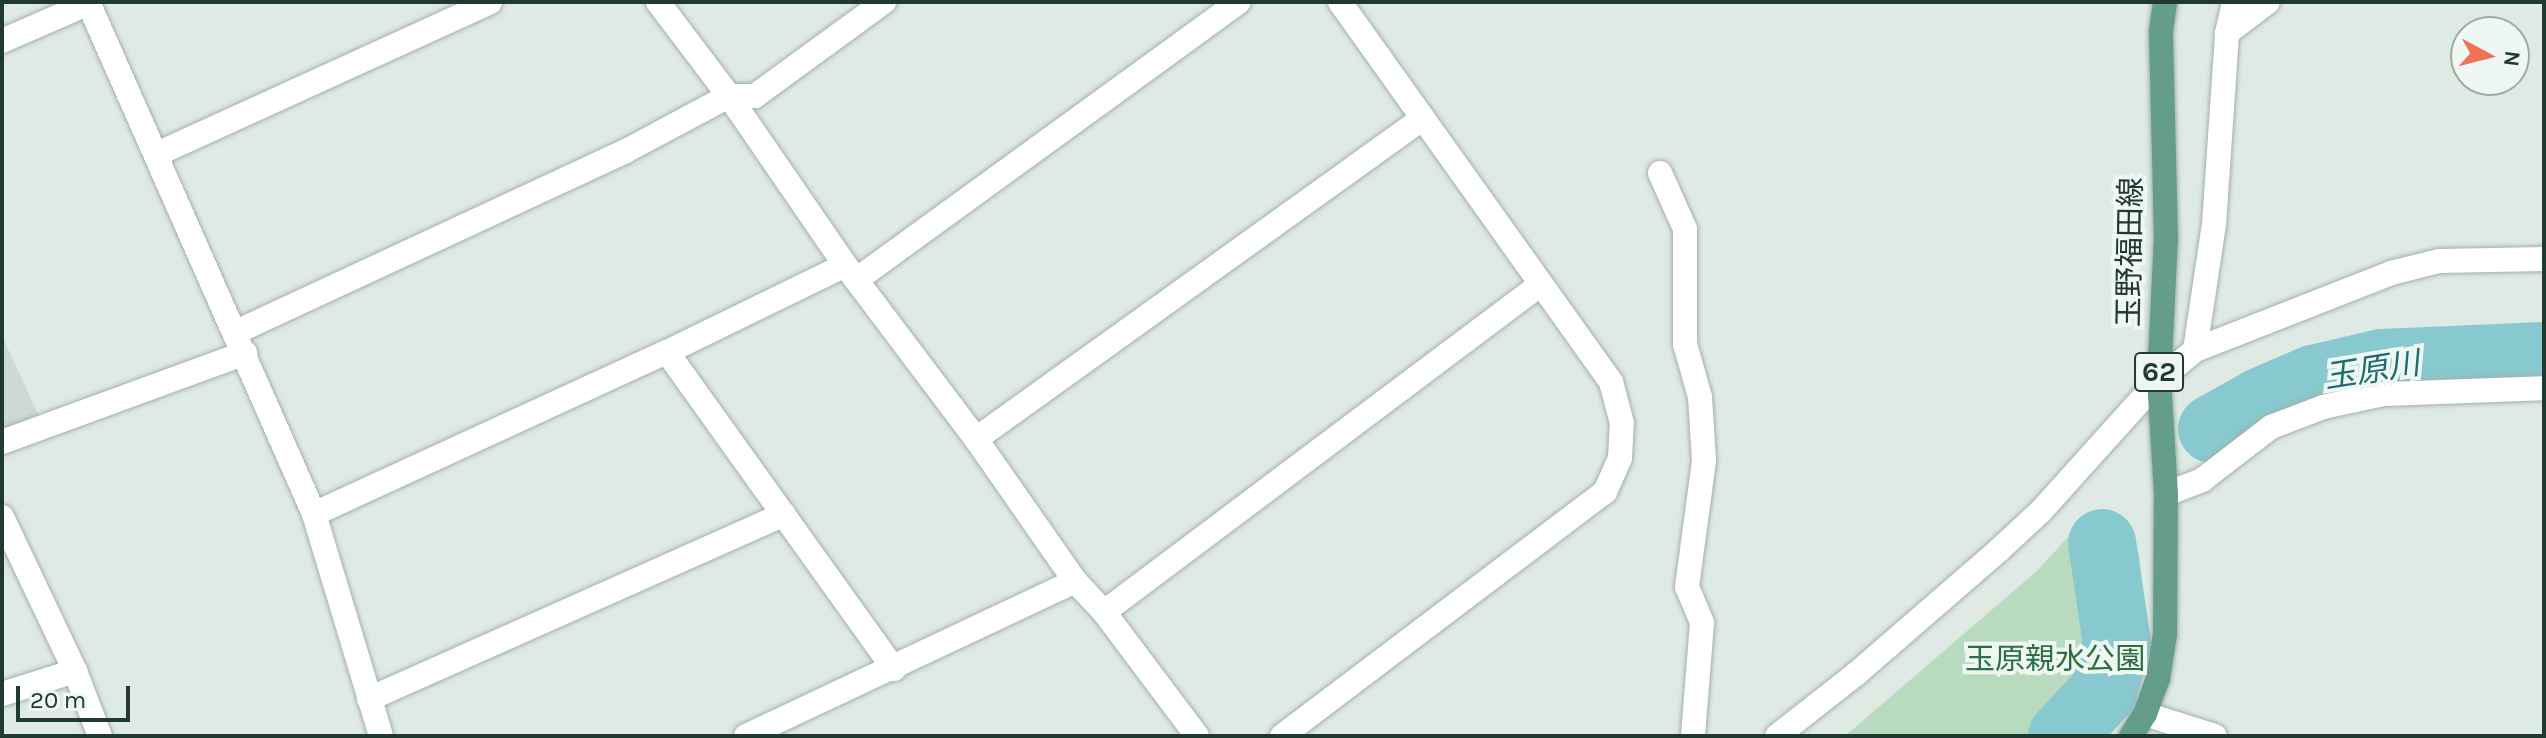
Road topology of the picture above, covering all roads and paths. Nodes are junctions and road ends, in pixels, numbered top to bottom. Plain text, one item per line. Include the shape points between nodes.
1 (88, 2) edge
2 (490, 2) edge
3 (658, 2) edge
4 (884, 2) edge
5 (1239, 2) edge
6 (1340, 2) edge
7 (2165, 2) edge
8 (2234, 2) edge
9 (2268, 2) edge
10 (2227, 33) junction
11 (2, 41) edge
12 (729, 96) junction
13 (1423, 118) junction
14 (157, 154) junction
15 (1660, 173) dead end
16 (2544, 259) edge
17 (850, 272) junction
18 (1541, 284) junction
19 (240, 342) junction
20 (2195, 350) junction
21 (667, 352) junction
22 (2159, 380) junction
23 (2544, 388) edge
24 (976, 439) junction
25 (2, 442) edge
26 (2166, 494) junction
27 (314, 514) junction
28 (784, 514) junction
29 (2, 517) edge
30 (1075, 581) junction
31 (1104, 612) junction
32 (894, 669) junction
33 (75, 671) junction
34 (2, 694) edge
35 (369, 699) junction
36 (2145, 714) junction
37 (100, 736) edge
38 (381, 736) edge
39 (746, 736) edge
40 (1197, 736) edge
41 (1282, 736) edge
42 (1693, 736) edge
43 (1777, 736) edge
44 (2131, 736) edge
45 (2215, 736) edge

1 - 11 street
1 - 14 street
2 - 14 street
3 - 12 street
4 - 12 street via 755,96
5 - 17 street
6 - 13 street
7 - 22 main road, 玉野福田線 / 62 via 2161,31 2166,239
8 - 10 street
9 - 10 street
10 - 20 street via 2214,225
12 - 17 street
12 - 19 street
13 - 18 street
13 - 24 street
14 - 19 street
15 - 42 street via 1685,229 1685,344 1700,397 1704,461 1687,587 1702,623
16 - 20 street via 2439,261 2391,273
17 - 21 street
17 - 24 street
18 - 31 street
18 - 41 street via 1611,382 1622,423 1620,458 1605,492
19 - 25 street
19 - 27 street
20 - 22 street
21 - 27 street
21 - 28 street
22 - 26 main road, 玉野福田線 / 62
22 - 43 street via 2041,511 1856,674
23 - 26 street via 2384,394 2323,407 2271,427 2202,480
24 - 30 street
26 - 36 main road, 玉野福田線 / 62 via 2165,634 2158,679
27 - 35 street
28 - 32 street
28 - 35 street
29 - 33 street
30 - 31 street
30 - 32 street
31 - 40 street
32 - 39 street
33 - 34 street
33 - 37 street
35 - 38 street
36 - 44 main road, 玉野福田線 / 62
36 - 45 street

